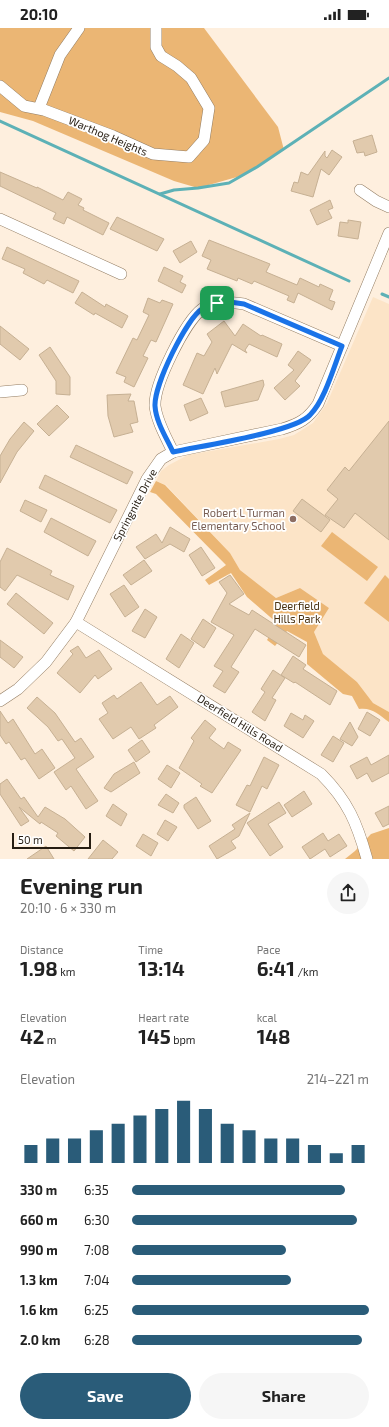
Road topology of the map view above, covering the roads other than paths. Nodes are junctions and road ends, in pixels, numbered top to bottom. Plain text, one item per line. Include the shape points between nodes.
1 (79, 28) edge
2 (156, 28) edge
3 (0, 86) edge
4 (39, 108) junction
5 (360, 190) dead end
6 (389, 206) edge
7 (0, 219) edge
8 (389, 233) edge
9 (121, 274) dead end
10 (342, 346) junction
11 (22, 390) dead end
12 (0, 392) edge
13 (173, 452) junction
14 (76, 622) junction
15 (0, 701) edge
16 (367, 859) edge

1 - 4 street via 60,55
2 - 4 street, Warthog Heights via 156,47 161,56 191,78 209,108 204,140 189,157 153,154
3 - 4 street, Warthog Heights via 24,106
5 - 6 street
7 - 9 street
8 - 10 street, Springnite Drive
10 - 13 street, Springnite Drive via 318,404 305,420 282,429
10 - 13 street via 244,304 217,303 203,308 185,328 156,394 158,418
11 - 12 street
13 - 14 street, Springnite Drive via 161,459 147,479
14 - 15 street, Springnite Drive via 46,662 18,689
14 - 16 street, Deerfield Hills Road via 320,774 344,800

